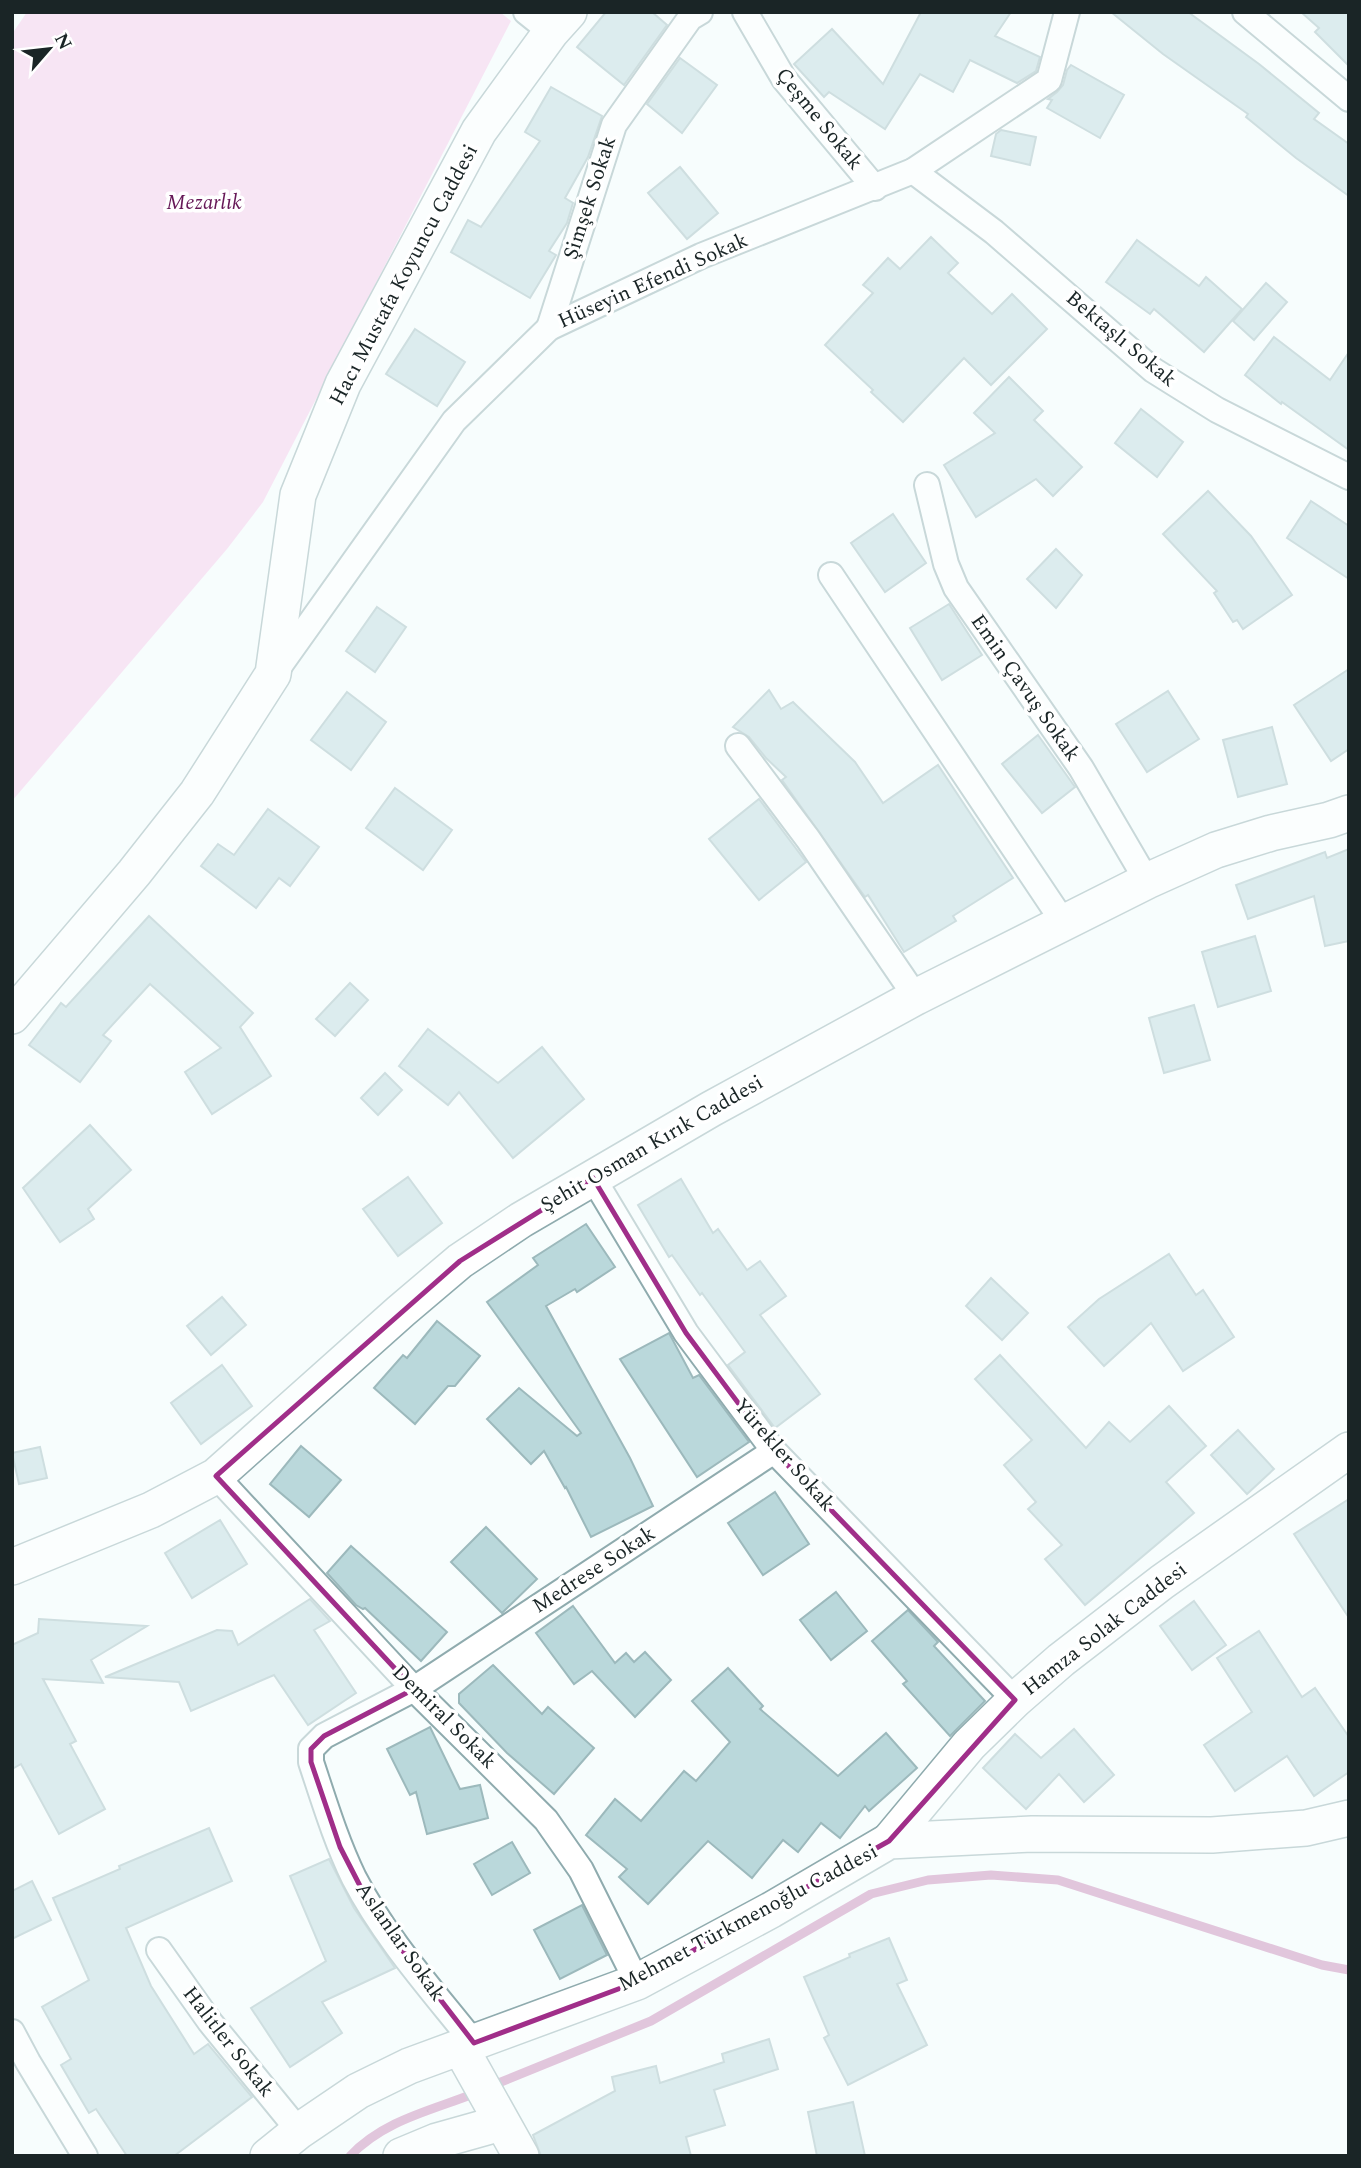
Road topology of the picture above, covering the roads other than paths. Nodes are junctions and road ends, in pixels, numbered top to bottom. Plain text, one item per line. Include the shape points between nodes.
1 (700, 12) edge
2 (745, 12) edge
3 (1067, 12) edge
4 (1245, 12) edge
5 (549, 19) edge
6 (1349, 99) edge
7 (913, 171) junction
8 (875, 188) junction
9 (549, 328) junction
10 (1349, 478) edge
11 (927, 485) dead end
12 (831, 575) dead end
13 (274, 674) junction
14 (738, 746) dead end
15 (1349, 813) edge
16 (1147, 881) junction
17 (1064, 923) junction
18 (916, 997) junction
19 (12, 1016) edge
20 (593, 1178) junction
21 (1349, 1450) edge
22 (774, 1451) junction
23 (216, 1476) junction
24 (12, 1567) edge
25 (414, 1689) junction
26 (1015, 1700) junction
27 (1349, 1818) edge
28 (889, 1841) junction
29 (159, 1951) dead end
30 (637, 1982) junction
31 (12, 2032) edge
32 (469, 2054) junction
33 (497, 2115) junction
34 (299, 2131) junction
35 (85, 2156) edge
36 (268, 2156) edge
37 (401, 2156) edge
38 (521, 2156) edge

1 - 9 street, Şimşek Sokak via 690,18 614,125
2 - 8 street, Çeşme Sokak via 783,79
3 - 7 street, Hüseyin Efendi Sokak via 1049,80
4 - 6 street
5 - 13 street, Hacı Mustafa Koyuncu Caddesi via 480,131 343,384 298,495
7 - 8 street, Hüseyin Efendi Sokak
7 - 10 street, Bektaşlı Sokak via 1004,240 1153,370 1207,405
8 - 9 street, Hüseyin Efendi Sokak via 701,256
9 - 13 street, Hüseyin Efendi Sokak via 454,421
11 - 16 street, Emin Çavuş Sokak via 956,588 1081,768
12 - 17 street
13 - 19 street, Hacı Mustafa Koyuncu Caddesi via 197,793
14 - 18 street
15 - 16 street, Şehit Osman Kırık Caddesi via 1216,850
16 - 17 street, Şehit Osman Kırık Caddesi
17 - 18 street, Şehit Osman Kırık Caddesi
18 - 20 street, Şehit Osman Kırık Caddesi
20 - 22 street, Yürekler Sokak via 686,1333
20 - 23 street, Şehit Osman Kırık Caddesi via 460,1261
21 - 26 street, Hamza Solak Caddesi via 1163,1582
22 - 25 street, Medrese Sokak
22 - 26 street, Yürekler Sokak
23 - 24 street, Şehit Osman Kırık Caddesi via 151,1510
23 - 25 street, Demiral Sokak
25 - 30 street, Demiral Sokak via 545,1820 581,1870
25 - 32 street, Aslanlar Sokak via 324,1736 311,1749 311,1762 354,1878
26 - 28 street, Hamza Solak Caddesi via 969,1745
27 - 28 street, Mehmet Türkmenoğlu Caddesi via 1306,1828 1212,1835 1032,1834
28 - 30 street, Mehmet Türkmenoğlu Caddesi
29 - 34 street, Halitler Sokak
30 - 32 street, Mehmet Türkmenoğlu Caddesi
31 - 35 street
32 - 33 street
32 - 34 street, Mehmet Türkmenoğlu Caddesi via 409,2066 358,2091
33 - 37 street
33 - 38 street
34 - 36 street, Mehmet Türkmenoğlu Caddesi

